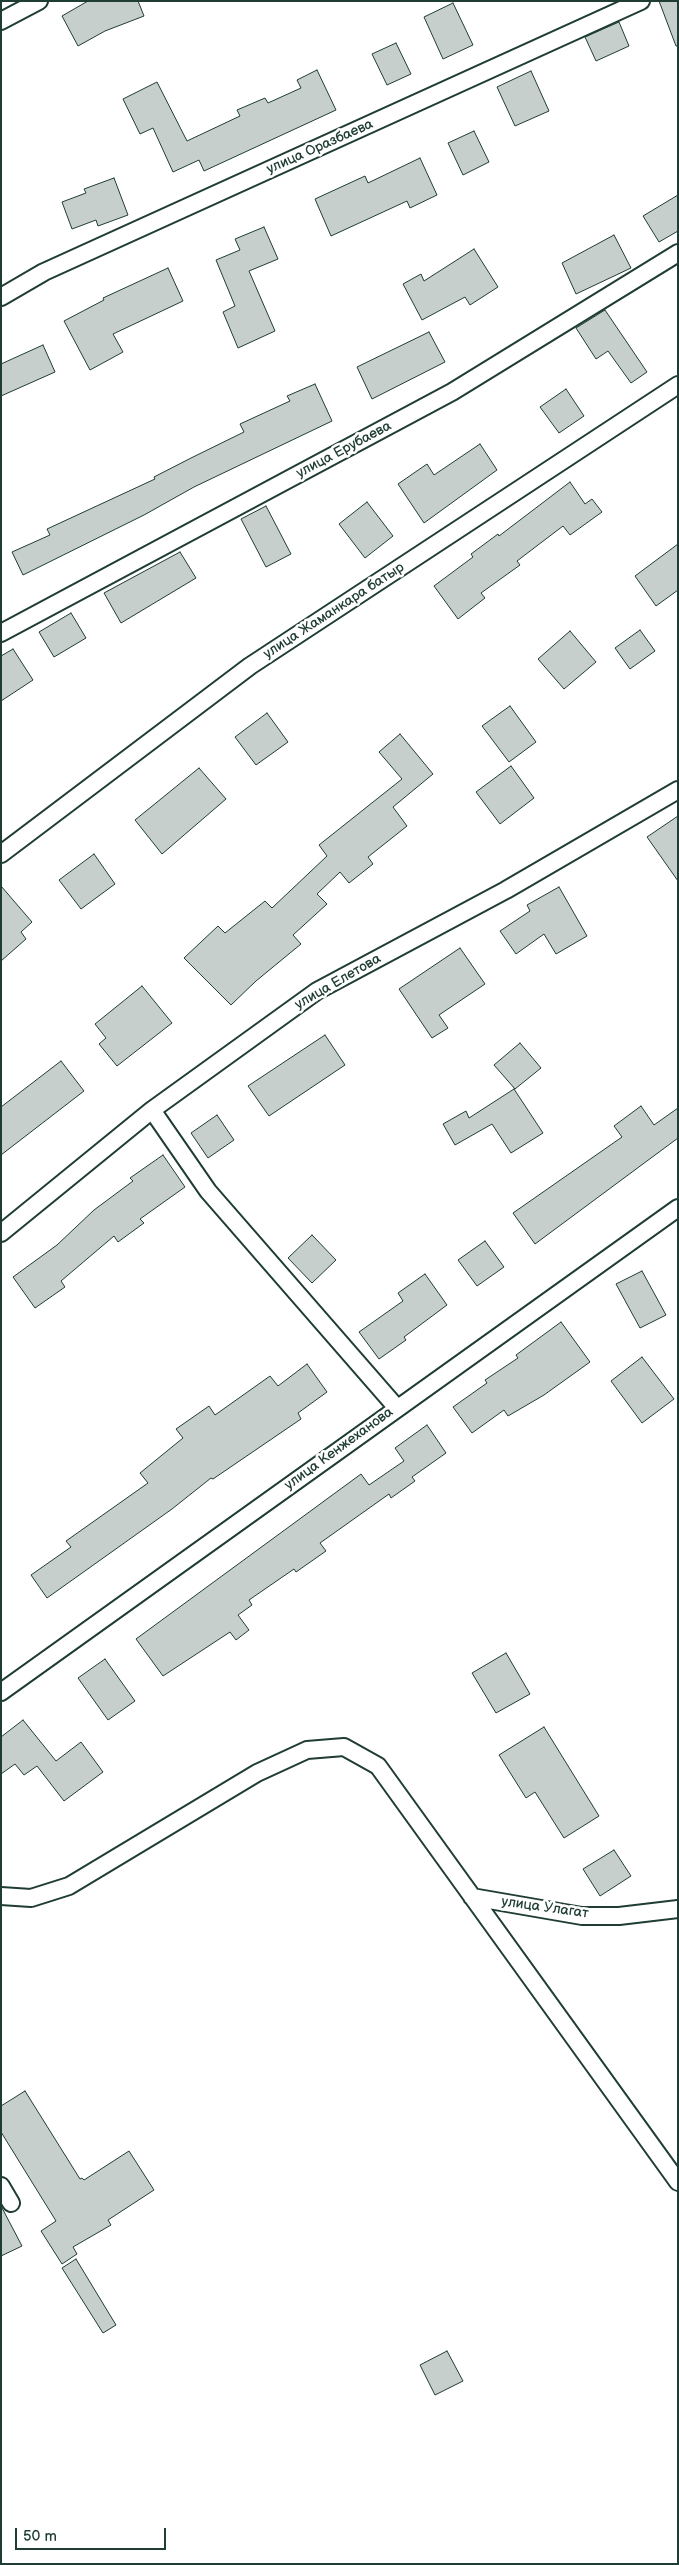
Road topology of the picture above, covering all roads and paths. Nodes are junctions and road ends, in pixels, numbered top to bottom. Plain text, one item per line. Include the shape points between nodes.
1 (39, 1) edge
2 (641, 1) edge
3 (1, 21) edge
4 (678, 252) edge
5 (1, 297) edge
6 (678, 385) edge
7 (1, 633) edge
8 (678, 790) edge
9 (1, 854) edge
10 (152, 1110) junction
11 (678, 1208) edge
12 (1, 1233) edge
13 (397, 1408) junction
14 (1, 1692) edge
15 (1, 1896) edge
16 (472, 1897) junction
17 (678, 1909) edge
18 (678, 2182) edge
19 (1, 2186) edge
20 (11, 2203) dead end

1 - 3 street
2 - 5 street, улица Оразбаева via 44,272
4 - 7 street, улица Ерубаева via 452,392
6 - 9 street, улица Жаманкара батыр via 250,666
8 - 10 street, улица Елетова via 506,890 317,991
10 - 12 street, улица Елетова
10 - 13 street via 208,1191
11 - 13 street, улица Кенжеханова
13 - 14 street, улица Кенжеханова
15 - 16 street via 31,1898 69,1886 257,1773 307,1750 344,1747 378,1766
16 - 17 street, улица Улагат via 582,1916 619,1916
16 - 18 street
19 - 20 street

